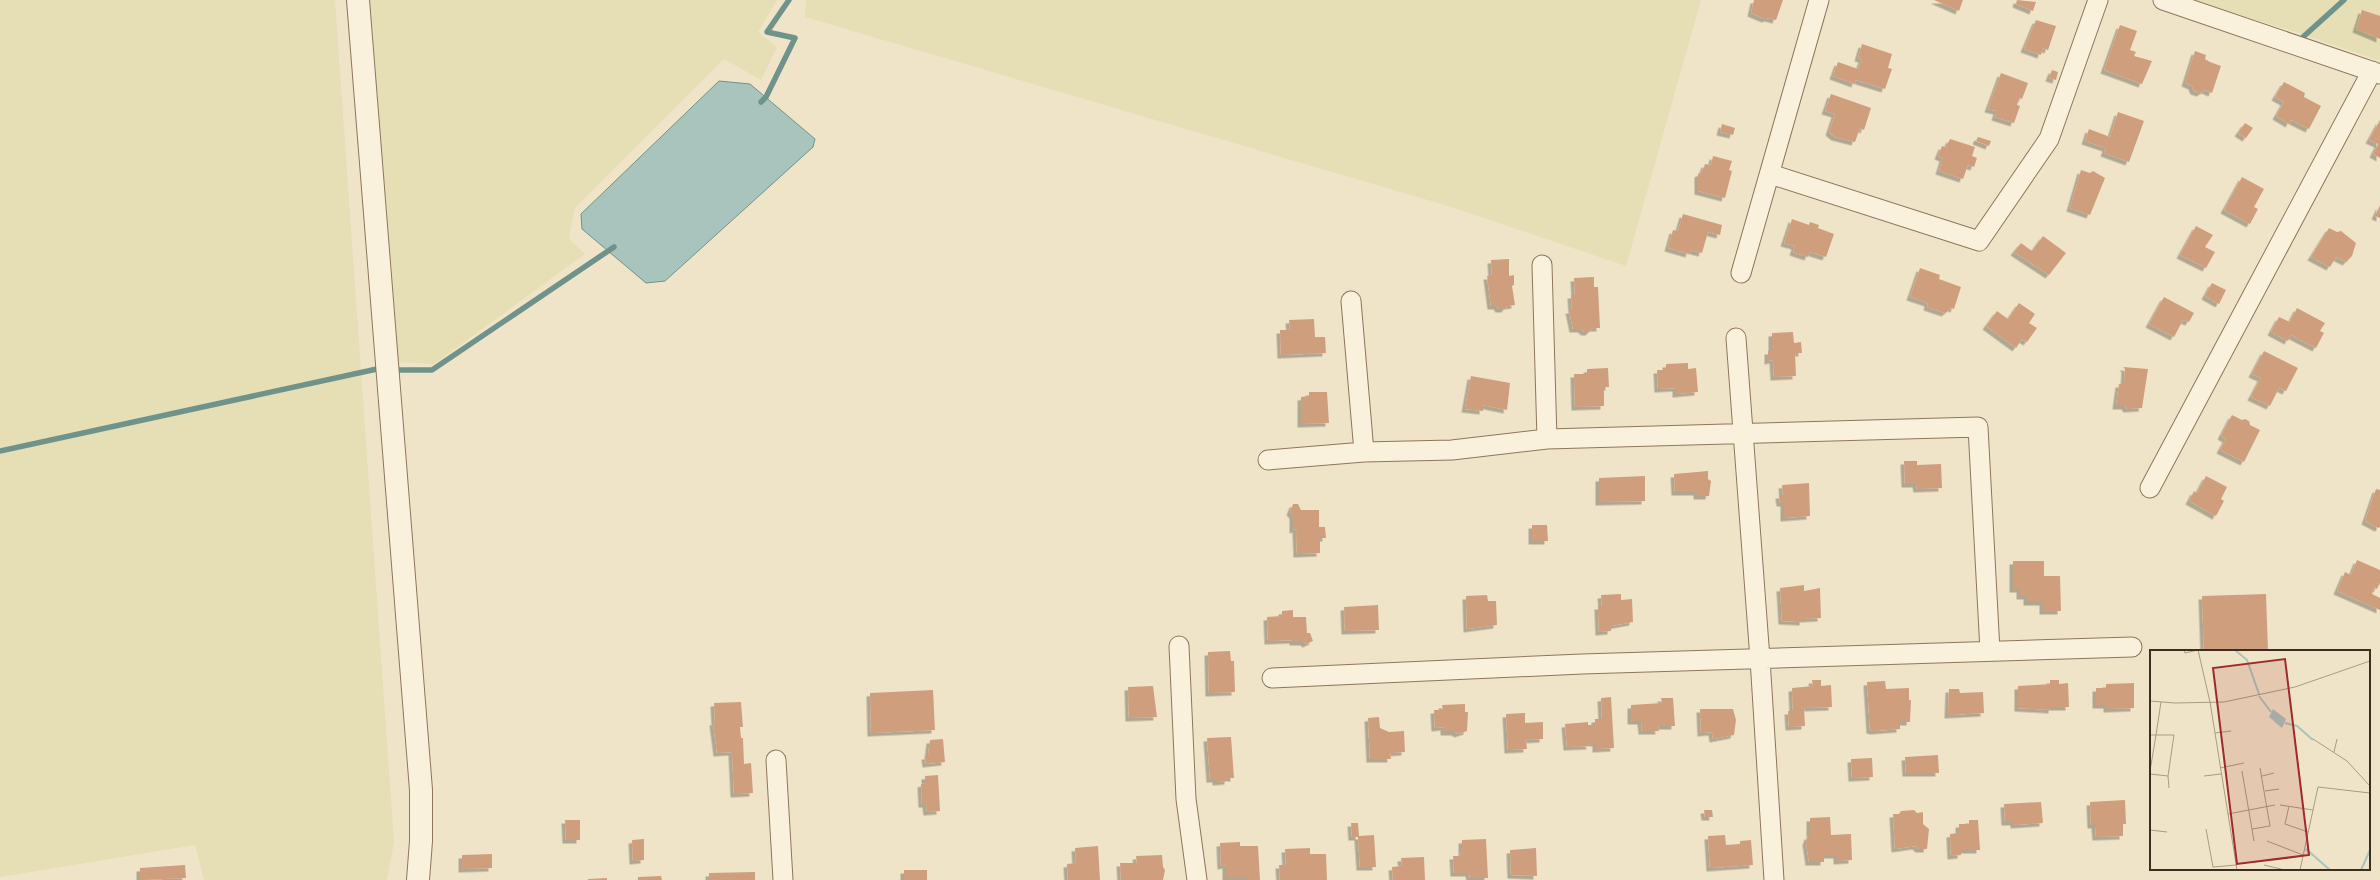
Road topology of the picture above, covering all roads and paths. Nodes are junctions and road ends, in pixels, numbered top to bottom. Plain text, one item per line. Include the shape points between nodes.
1 (358, 0) edge
2 (1819, 0) edge
3 (2098, 0) edge
4 (2163, 0) edge
5 (2376, 73) edge
6 (1770, 174) junction
7 (1542, 266) dead end
8 (1741, 273) dead end
9 (1351, 301) dead end
10 (1736, 338) dead end
11 (1742, 432) junction
12 (1547, 439) junction
13 (1364, 452) junction
14 (1268, 460) dead end
15 (2150, 488) dead end
16 (1179, 646) dead end
17 (2132, 647) dead end
18 (1990, 652) junction
19 (1760, 659) junction
20 (1272, 678) dead end
21 (776, 760) dead end
22 (418, 880) edge
23 (782, 880) edge
24 (1196, 880) edge
25 (1774, 880) edge

1 - 22 street via 421,790
2 - 6 street
3 - 6 street via 2049,139 1979,241
4 - 5 street
5 - 15 street
6 - 8 street
7 - 12 street
9 - 13 street
10 - 11 street
11 - 12 street
11 - 18 street via 1978,427
11 - 19 street
12 - 13 street via 1452,450
13 - 14 street
16 - 24 street via 1186,798
17 - 18 street
18 - 19 street
19 - 20 street
19 - 25 street
21 - 23 street

